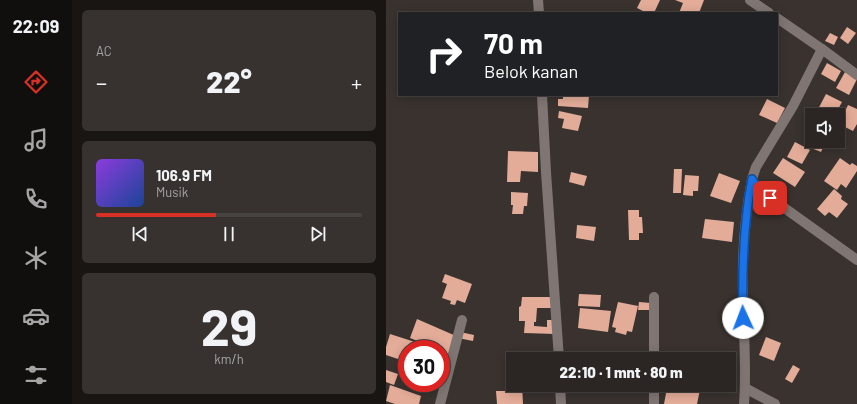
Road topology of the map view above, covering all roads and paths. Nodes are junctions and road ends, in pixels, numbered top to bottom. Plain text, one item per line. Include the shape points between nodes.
1 (538, 0) edge
2 (750, 0) edge
3 (539, 12) edge
4 (768, 12) edge
5 (778, 19) edge
6 (822, 49) junction
7 (857, 75) edge
8 (542, 96) edge
9 (752, 179) junction
10 (857, 260) edge
11 (654, 297) dead end
12 (462, 320) dead end
13 (559, 352) edge
14 (654, 352) edge
15 (745, 388) junction
16 (560, 392) edge
17 (654, 392) edge
18 (440, 404) edge
19 (561, 404) edge
20 (654, 404) edge
21 (744, 404) edge
22 (775, 404) edge

1 - 3 street
2 - 4 street
5 - 6 street
6 - 7 street
6 - 9 street via 793,106 756,167
8 - 13 street
9 - 10 street via 758,189
9 - 15 street via 742,290
11 - 14 street
12 - 18 street
15 - 21 street
15 - 22 street
16 - 19 street
17 - 20 street

